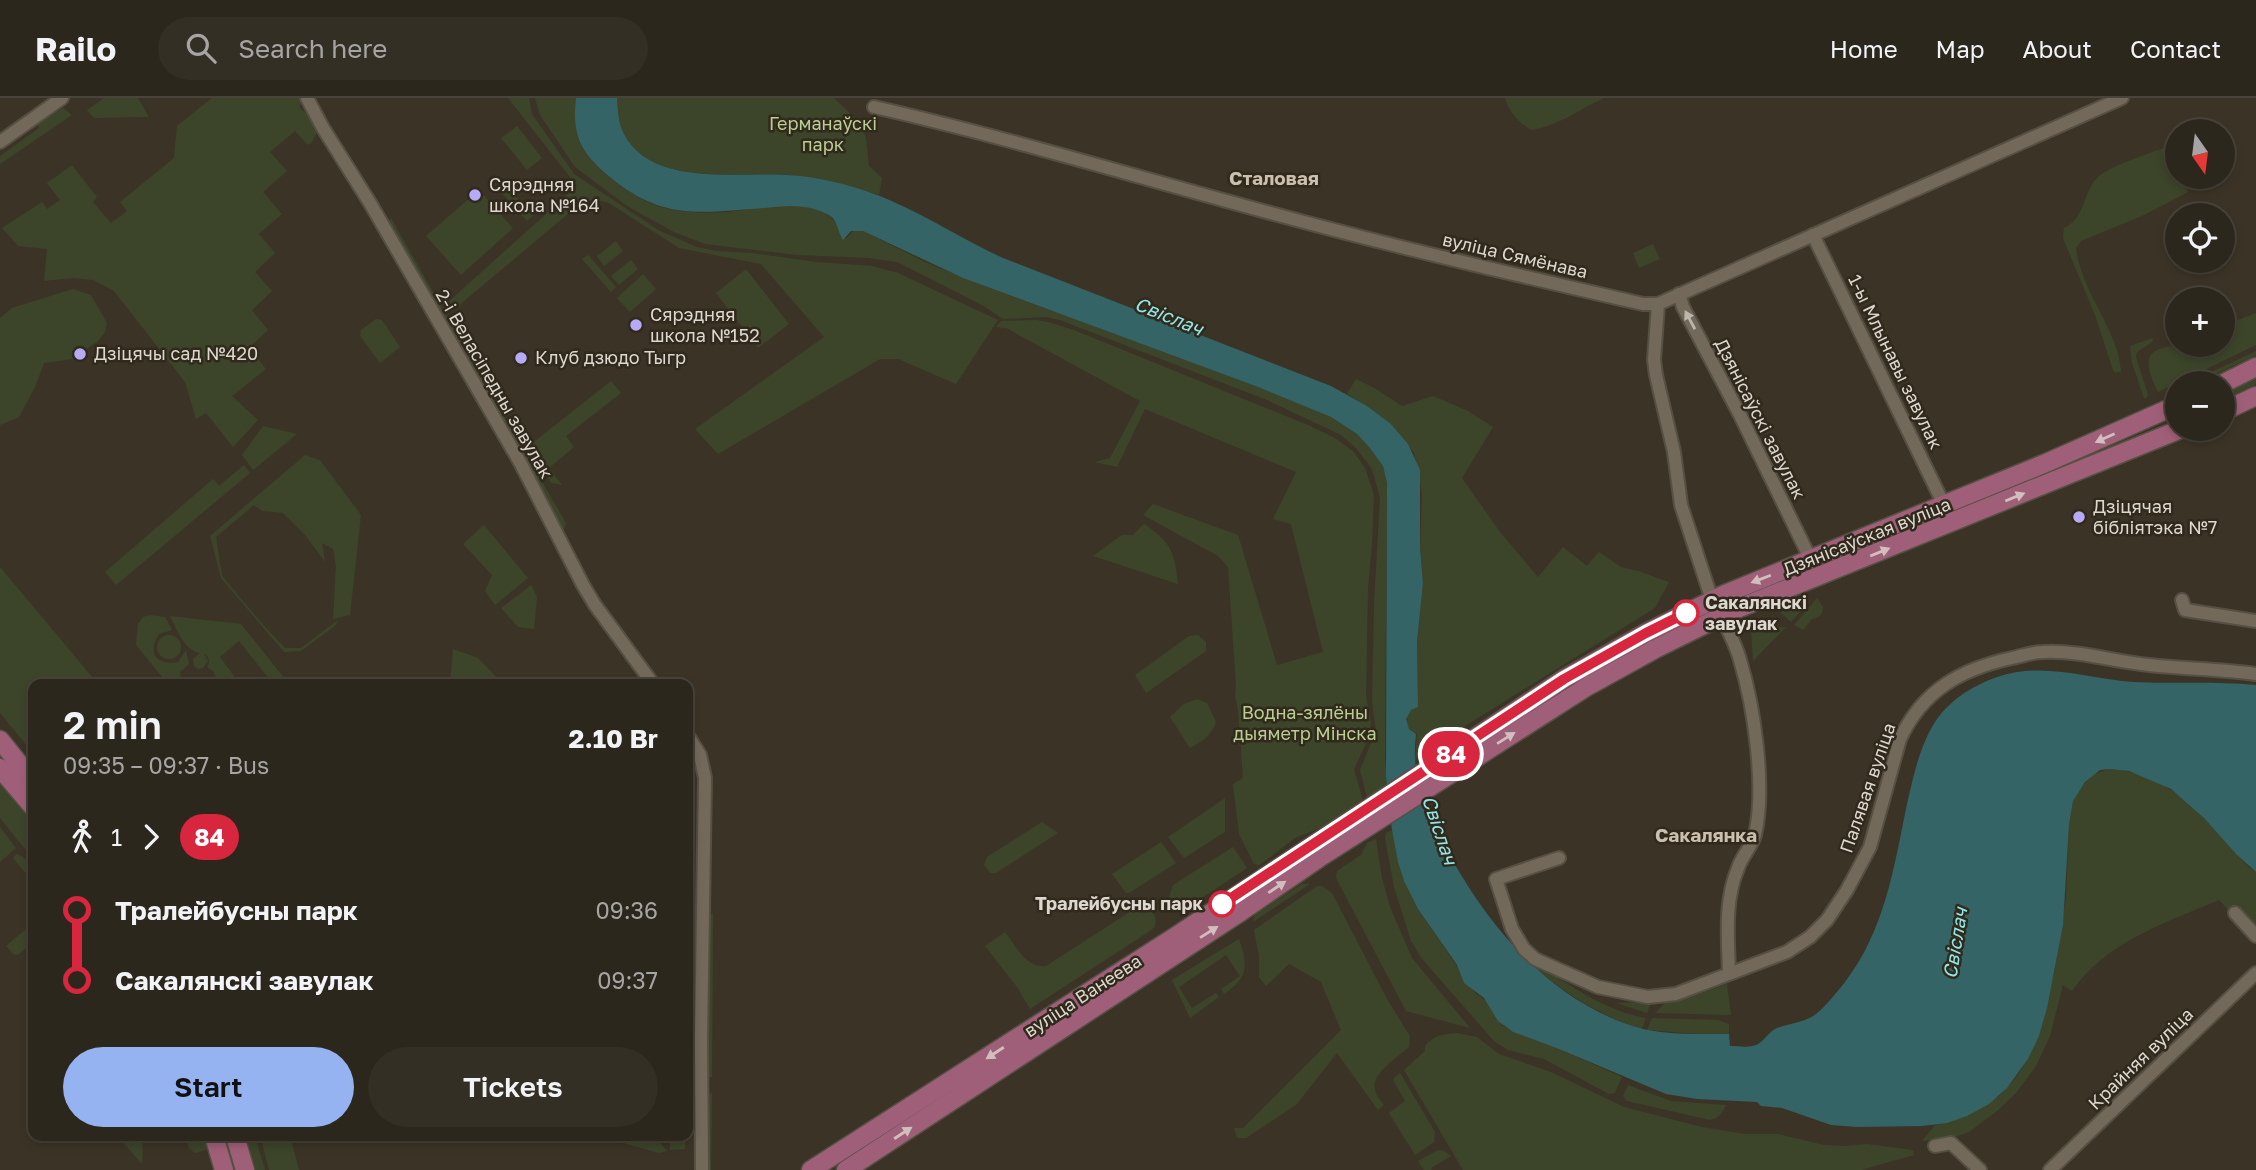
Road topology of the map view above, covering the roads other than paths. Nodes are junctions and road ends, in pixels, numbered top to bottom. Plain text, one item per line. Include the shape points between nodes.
1 (62, 98) edge
2 (307, 98) edge
3 (2122, 98) edge
4 (874, 107) dead end
5 (0, 142) edge
6 (1813, 235) junction
7 (1679, 294) junction
8 (1658, 304) junction
9 (2256, 367) edge
10 (2235, 378) edge
11 (2256, 396) edge
12 (2235, 406) edge
13 (2165, 410) edge
14 (2165, 436) edge
15 (1944, 505) junction
16 (1952, 523) junction
17 (1816, 558) junction
18 (1812, 580) junction
19 (1712, 600) junction
20 (2182, 600) dead end
21 (1721, 616) junction
22 (2256, 621) edge
23 (2256, 674) edge
24 (649, 679) edge
25 (0, 740) edge
26 (693, 744) edge
27 (0, 768) edge
28 (1444, 768) junction
29 (28, 775) edge
30 (28, 801) edge
31 (1357, 825) joint
32 (1559, 858) dead end
33 (2235, 913) dead end
34 (2256, 936) edge
35 (1179, 942) junction
36 (1729, 973) junction
37 (2256, 973) edge
38 (215, 1141) edge
39 (236, 1141) edge
40 (1935, 1146) dead end
41 (224, 1170) edge
42 (245, 1170) edge
43 (702, 1170) edge
44 (810, 1170) edge
45 (846, 1170) edge
46 (1980, 1170) edge
47 (2050, 1170) edge

1 - 5 street
2 - 24 street, 2-і Веласіпедны завулак via 521,464 583,585
3 - 6 street
4 - 8 street, вуліца Сямёнава via 968,128 1464,262
6 - 7 street
6 - 15 street, 1-ы Млынавы завулак
7 - 8 street
17 -> 7 street, Дзянісаўскі завулак
8 - 19 street via 1656,375 1681,505
9 - 10 main road
11 - 12 main road
13 -> 15 main road, Дзянісаўская вуліца
16 -> 14 main road, Дзянісаўская вуліца
15 - 16 street, 1-ы Млынавы завулак
15 - 17 main road, Дзянісаўская вуліца
18 -> 16 main road, Дзянісаўская вуліца
17 - 18 main road
17 -> 19 main road, Дзянісаўская вуліца
18 - 21 main road, Дзянісаўская вуліца
19 - 28 main road, Дзянісаўская вуліца via 1564,679
20 - 22 street via 2185,610
28 -> 21 main road, Дзянісаўская вуліца
21 - 36 street via 1745,677 1759,781 1755,837 1737,868 1730,898
23 - 36 street, Палявая вуліца via 2042,652 1997,661 1944,684 1918,709 1900,739 1870,847 1827,920 1798,947
25 - 29 main road
26 - 43 street via 705,778
27 - 30 main road
28 - 31 main road, Дзянісаўская вуліца
31 - 35 main road, вуліца Ванеева
32 - 36 street, Палявая вуліца via 1496,879 1508,922 1535,959 1598,987 1648,997 1676,994
33 - 34 street
35 -> 44 main road, вуліца Ванеева
45 -> 35 main road, вуліца Ванеева
37 - 47 street, Крайняя вуліца
38 - 41 main road
39 - 42 main road
40 - 46 street via 1951,1143

